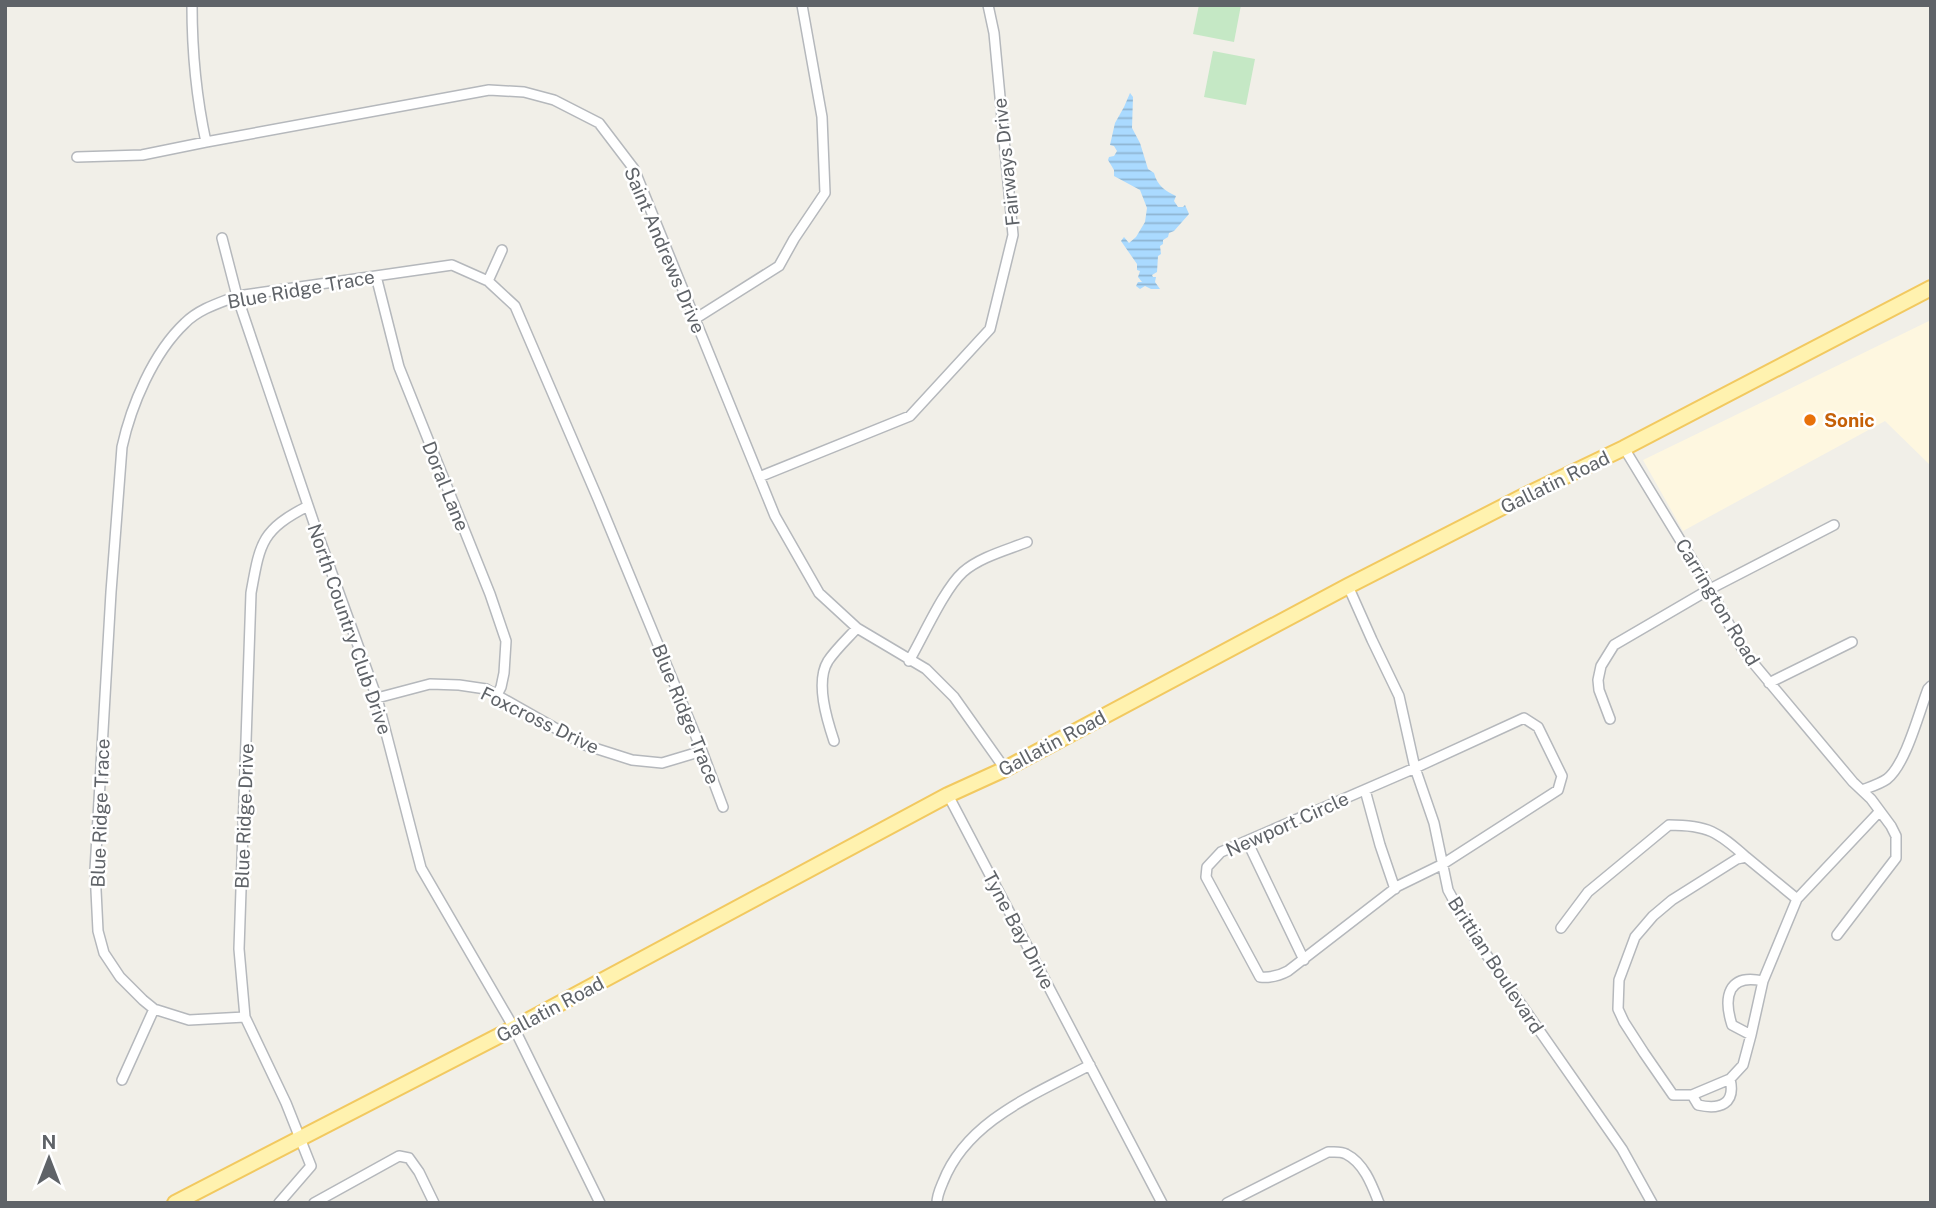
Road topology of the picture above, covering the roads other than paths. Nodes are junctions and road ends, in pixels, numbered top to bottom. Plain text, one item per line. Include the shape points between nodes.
1 (192, 5) edge
2 (802, 5) edge
3 (988, 5) edge
4 (206, 142) junction
5 (77, 157) dead end
6 (222, 239) dead end
7 (502, 250) dead end
8 (376, 276) junction
9 (488, 281) junction
10 (1931, 288) edge
11 (237, 296) junction
12 (695, 319) junction
13 (1624, 448) junction
14 (759, 477) junction
15 (308, 506) junction
16 (1834, 525) dead end
17 (1027, 542) dead end
18 (1348, 586) junction
19 (1710, 589) junction
20 (857, 628) junction
21 (1852, 642) dead end
22 (909, 661) junction
23 (1769, 683) junction
24 (1931, 686) edge
25 (497, 695) junction
26 (377, 698) junction
27 (1610, 719) dead end
28 (834, 741) dead end
29 (702, 751) junction
30 (1415, 768) junction
31 (1005, 769) junction
32 (1365, 790) junction
33 (1862, 790) junction
34 (948, 795) junction
35 (723, 807) dead end
36 (1880, 811) junction
37 (1247, 841) junction
38 (1746, 857) junction
39 (1443, 864) junction
40 (1395, 889) junction
41 (1797, 899) junction
42 (1561, 928) dead end
43 (1837, 935) dead end
44 (1304, 960) junction
45 (1763, 981) junction
46 (154, 1009) junction
47 (246, 1017) junction
48 (514, 1028) junction
49 (1751, 1035) junction
50 (1090, 1065) junction
51 (1730, 1079) junction
52 (122, 1080) dead end
53 (1692, 1095) junction
54 (301, 1138) junction
55 (174, 1203) edge
56 (279, 1203) edge
57 (314, 1203) edge
58 (434, 1203) edge
59 (600, 1203) edge
60 (937, 1203) edge
61 (1162, 1203) edge
62 (1227, 1203) edge
63 (1379, 1203) edge
64 (1652, 1203) edge

1 - 4 street via 192,51
2 - 12 street via 822,117 825,193 779,266
3 - 14 street, Fairways Drive via 1013,235 990,329 910,416
4 - 5 street, Saint Andrews Drive via 142,155
4 - 12 street, Saint Andrews Drive via 489,90 554,100 598,123 634,169
6 - 11 street, North Country Club Drive
7 - 9 street
8 - 9 street, Blue Ridge Trace via 452,265
8 - 11 street, Blue Ridge Trace
8 - 25 street, Doral Lane via 399,368 506,641
9 - 29 street, Blue Ridge Trace via 515,306
10 - 13 main road, Gallatin Road
11 - 15 street, North Country Club Drive
11 - 46 street, Blue Ridge Trace via 185,322 137,397 122,447 95,870 98,931 104,953 120,977
12 - 14 street, Saint Andrews Drive
13 - 18 main road, Gallatin Road
13 - 19 street, Carrington Road
14 - 20 street, Saint Andrews Drive via 775,516 819,593
15 - 26 street, North Country Club Drive
15 - 47 street, Blue Ridge Drive via 266,535 251,593 239,949
16 - 19 street
17 - 22 street via 963,572
18 - 30 street, Brittian Boulevard via 1399,696
18 - 31 main road, Gallatin Road
19 - 23 street, Carrington Road via 1744,652
19 - 27 street via 1614,645 1598,680
20 - 22 street, Saint Andrews Drive
20 - 28 street via 827,663 822,685
21 - 23 street
22 - 31 street, Saint Andrews Drive via 926,669 954,697
23 - 33 street, Carrington Road
24 - 33 street via 1894,771 1886,780
25 - 26 street, Foxcross Drive via 486,689 430,684
25 - 29 street, Foxcross Drive via 585,746 632,760 663,763
26 - 48 street, North Country Club Drive via 421,868
29 - 35 street, Blue Ridge Trace
30 - 32 street, Newport Circle
30 - 39 street, Brittian Boulevard
30 - 39 street, Newport Circle via 1524,718 1538,727 1562,776 1558,790
31 - 34 main road, Gallatin Road
32 - 37 street, Newport Circle
32 - 40 street
33 - 36 street, Carrington Road
34 - 48 main road, Gallatin Road
34 - 50 street, Tyne Bay Drive
36 - 41 street
36 - 43 street, Carrington Road via 1896,836 1896,858
37 - 44 street
37 - 44 street, Newport Circle via 1221,852 1207,867 1206,877 1261,977 1280,976
38 - 41 street
38 - 42 street via 1723,836 1700,827 1669,825 1588,892
38 - 53 street via 1653,916 1635,937 1619,980 1618,1009 1644,1054 1673,1095
39 - 40 street, Newport Circle
39 - 64 street, Brittian Boulevard via 1448,890 1472,934 1622,1149
40 - 44 street, Newport Circle
41 - 45 street
45 - 49 street
45 - 49 street via 1742,980 1728,994 1732,1025
46 - 47 street, Blue Ridge Trace via 189,1020
46 - 52 street
47 - 54 street, Blue Ridge Drive
48 - 54 main road, Gallatin Road
48 - 59 street, North Country Club Drive
49 - 51 street via 1743,1065
50 - 60 street via 999,1115 966,1143 949,1166
50 - 61 street, Tyne Bay Drive
51 - 53 street
51 - 53 street via 1733,1090 1724,1104 1699,1105
54 - 55 main road, Gallatin Road
54 - 56 street, Blue Ridge Drive via 311,1166
57 - 58 street via 399,1156 409,1158
62 - 63 street via 1328,1152 1344,1153 1358,1164

